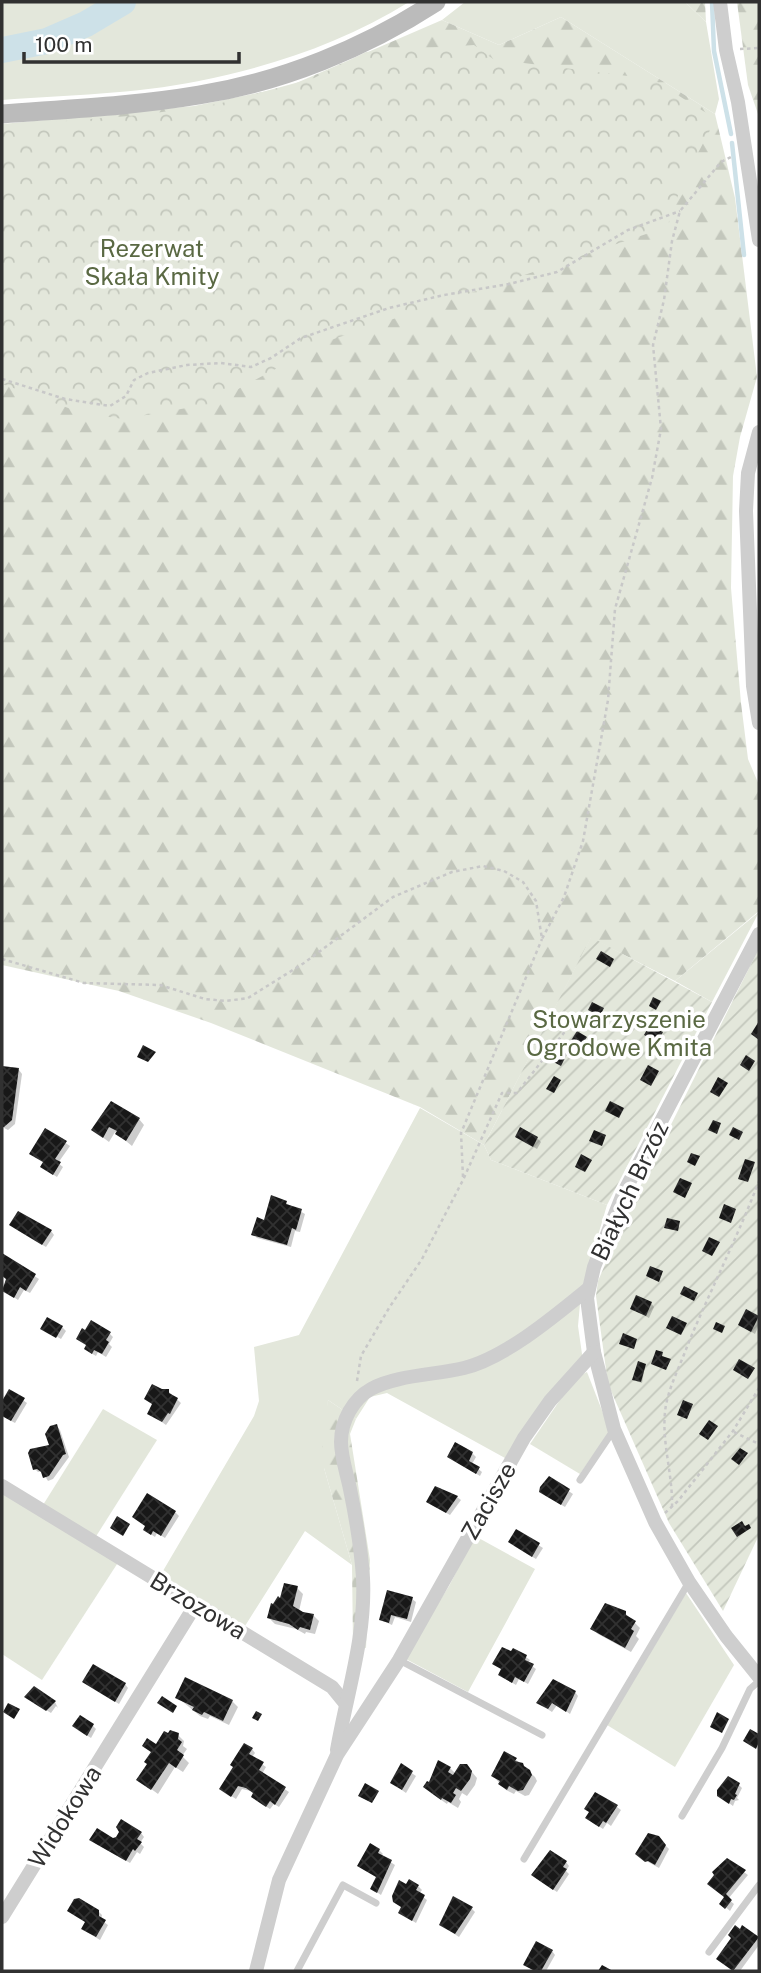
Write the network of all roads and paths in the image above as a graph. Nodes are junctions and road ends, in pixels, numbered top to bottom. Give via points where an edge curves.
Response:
1 (436, 2) edge
2 (720, 2) edge
3 (759, 48) edge
4 (726, 50) junction
5 (2, 114) edge
6 (746, 150) junction
7 (680, 211) junction
8 (759, 240) edge
9 (2, 379) edge
10 (759, 432) edge
11 (759, 723) edge
12 (759, 934) edge
13 (542, 939) junction
14 (2, 959) edge
15 (570, 1025) dead end
16 (463, 1180) junction
17 (759, 1181) edge
18 (588, 1289) junction
19 (594, 1353) junction
20 (759, 1388) edge
21 (355, 1402) junction
22 (614, 1429) junction
23 (733, 1431) junction
24 (759, 1444) edge
25 (580, 1480) dead end
26 (2, 1486) edge
27 (672, 1507) junction
28 (665, 1513) dead end
29 (689, 1582) junction
30 (196, 1604) junction
31 (399, 1660) junction
32 (759, 1679) edge
33 (345, 1703) junction
34 (542, 1735) dead end
35 (337, 1755) junction
36 (682, 1816) dead end
37 (524, 1858) dead end
38 (759, 1885) edge
39 (376, 1903) dead end
40 (2, 1917) edge
41 (709, 1952) dead end
42 (256, 1971) edge
43 (297, 1971) edge

1 - 5 main road via 361,44 248,84 169,99
2 - 4 street
3 - 4 path
4 - 6 street
6 - 7 path via 721,162
6 - 8 street
7 - 9 path via 628,230 557,272 388,307 301,338 251,368 221,363 148,373 110,406 65,399
7 - 13 path via 653,345 661,429 652,478 615,609 608,700 583,841 564,897
10 - 11 street via 748,472 746,511 753,686
12 - 18 street, Białych Brzóz via 623,1194
13 - 14 path via 536,901 523,882 483,866 452,872 393,897 248,998 226,1002 160,985 84,982
13 - 16 path via 461,1133
15 - 16 path via 517,1093 502,1093
16 - 21 path via 422,1259 361,1356
17 - 27 path via 666,1403
18 - 19 street, Białych Brzóz
18 - 21 street via 492,1357 467,1368 385,1383
19 - 22 street, Białych Brzóz
19 - 31 street, Zacisze via 524,1438
20 - 23 path
21 - 33 street via 341,1440 359,1533 363,1607 360,1642
22 - 25 lane
22 - 29 street, Białych Brzóz via 655,1522
23 - 24 path
23 - 27 path
26 - 30 street, Brzozowa
27 - 28 path
29 - 32 street, Białych Brzóz
29 - 37 lane
30 - 33 street, Brzozowa via 332,1687
30 - 40 street, Widokowa
31 - 34 lane
31 - 35 street, Zacisze
32 - 36 lane
33 - 35 street
35 - 42 street, Zacisze via 279,1880
38 - 41 lane
39 - 43 lane via 343,1885

